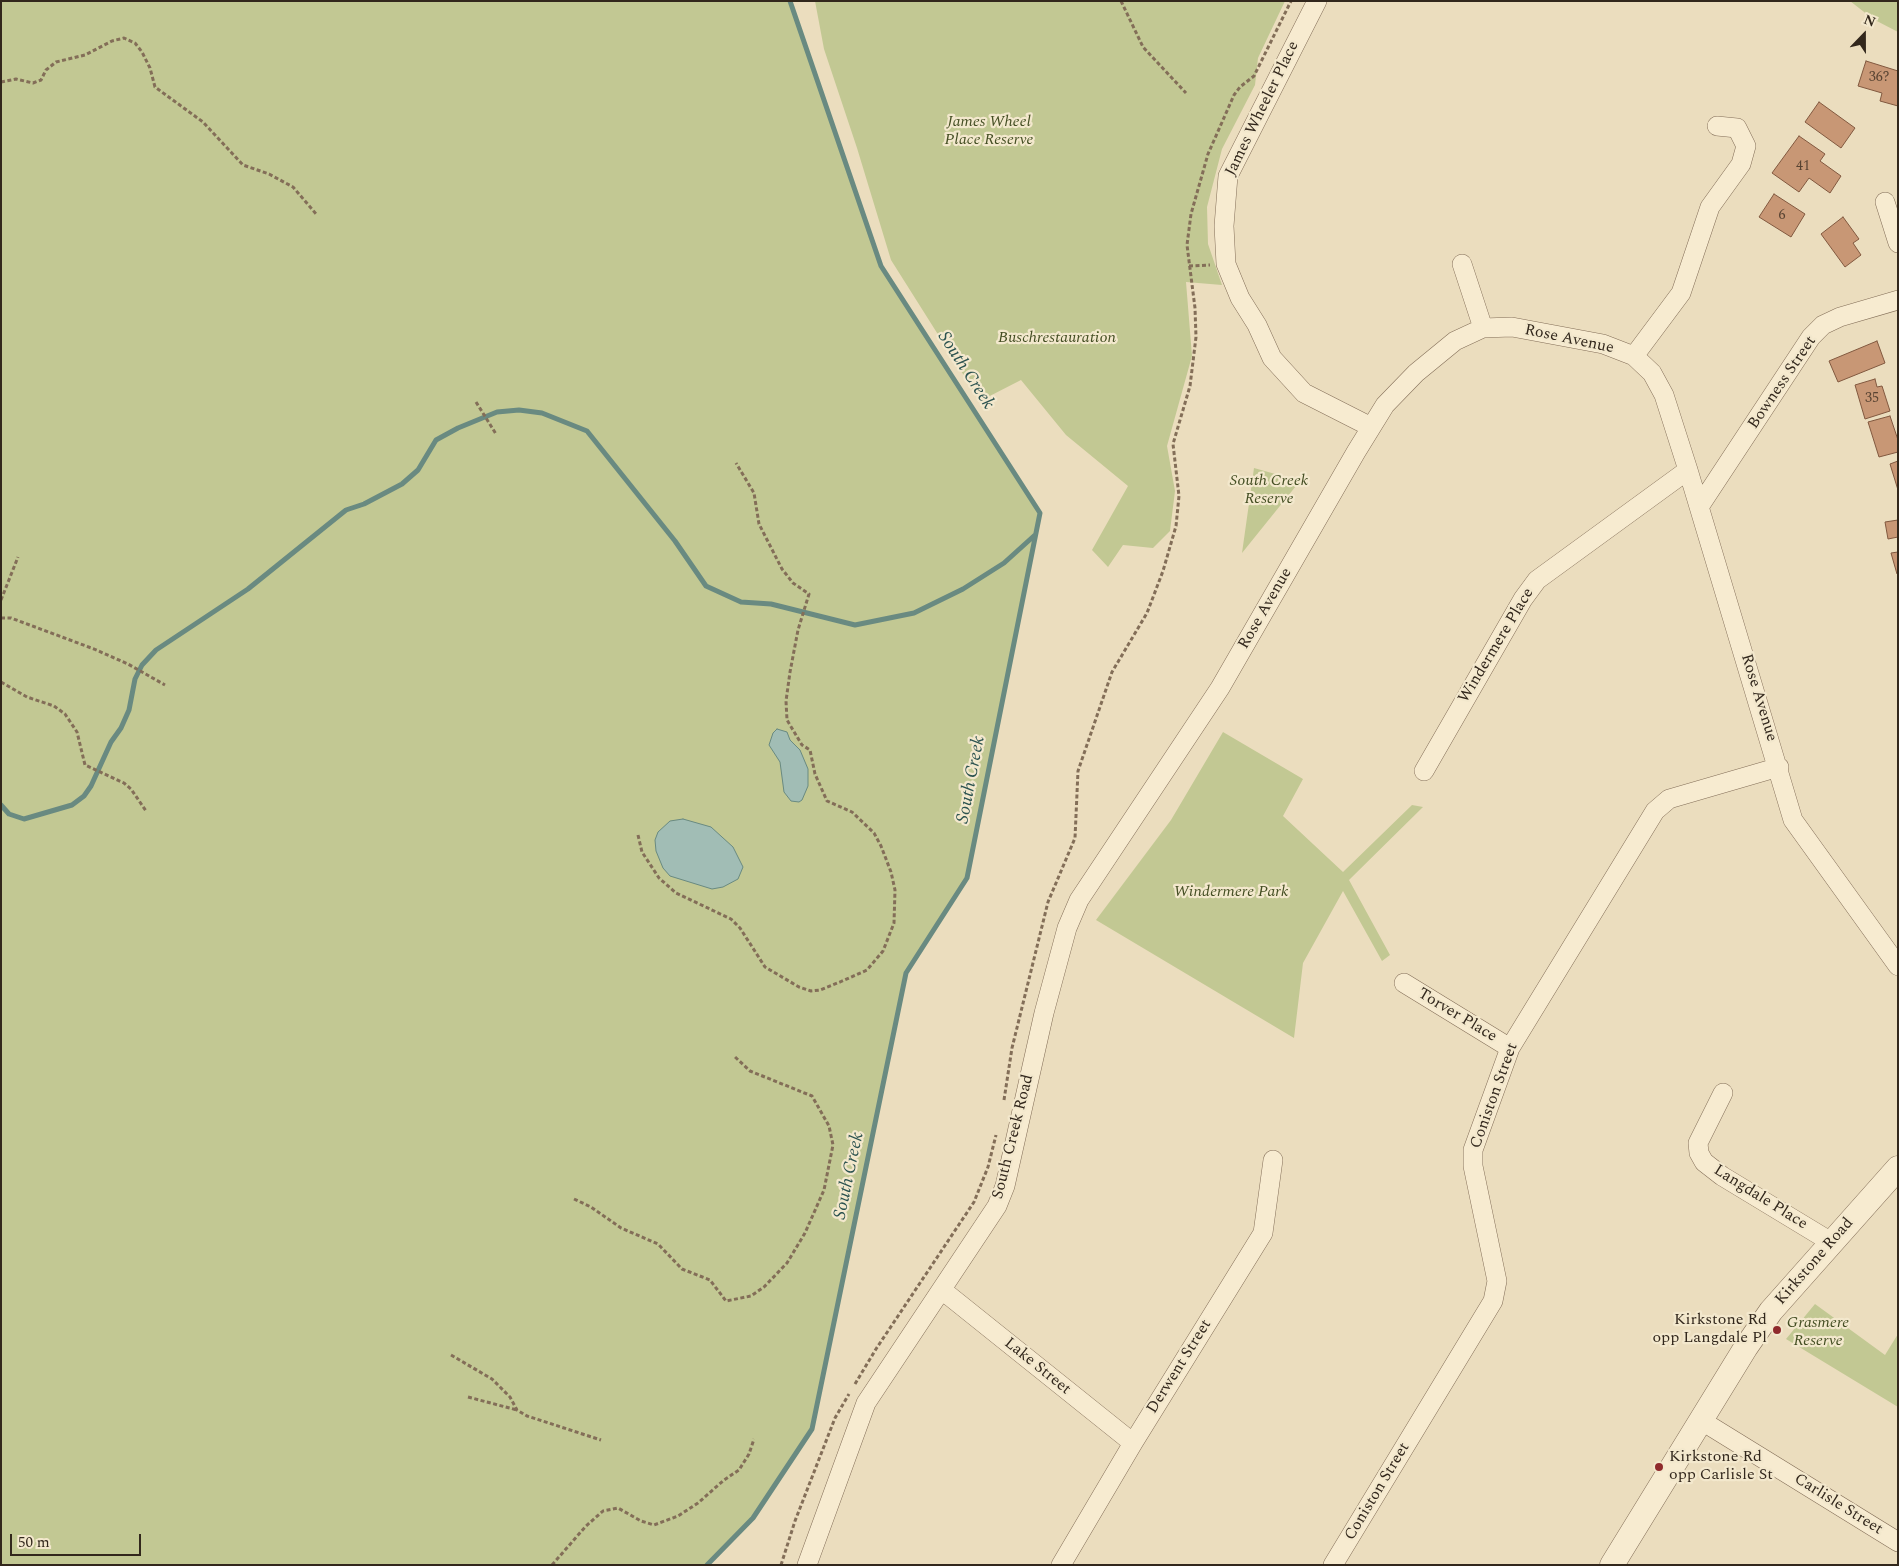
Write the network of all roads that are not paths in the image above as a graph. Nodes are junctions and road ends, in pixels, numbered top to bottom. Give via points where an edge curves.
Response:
1 (1317, 1) edge
2 (1717, 126) dead end
3 (1885, 202) dead end
4 (1898, 243) edge
5 (1462, 264) dead end
6 (1898, 300) edge
7 (1483, 328) junction
8 (1634, 356) junction
9 (1371, 427) junction
10 (1688, 470) junction
11 (1700, 507) junction
12 (1779, 767) junction
13 (1424, 771) dead end
14 (1158, 779) joint
15 (1898, 966) edge
16 (1404, 984) dead end
17 (1510, 1048) junction
18 (1723, 1093) dead end
19 (1273, 1160) dead end
20 (1898, 1168) edge
21 (1830, 1242) junction
22 (942, 1290) junction
23 (1702, 1421) junction
24 (1133, 1443) junction
25 (1898, 1542) edge
26 (807, 1565) edge
27 (1061, 1565) edge
28 (1333, 1565) edge
29 (1612, 1565) edge

1 - 9 street, James Wheeler Place via 1228,176 1224,226 1226,264 1272,358 1304,393
2 - 8 street via 1737,128 1746,146 1741,164 1710,207 1681,293
3 - 4 street
5 - 7 street
6 - 11 street, Bowness Street via 1840,317 1823,325 1811,337
7 - 8 street, Rose Avenue via 1512,328 1603,344
7 - 9 street, Rose Avenue via 1455,342 1416,373 1385,405
8 - 10 street, Rose Avenue via 1652,373 1664,395
9 - 14 street, Rose Avenue via 1220,688
10 - 11 street, Rose Avenue
10 - 13 street, Windermere Place via 1537,580
11 - 12 street, Rose Avenue
12 - 15 street, Rose Avenue via 1794,820
12 - 17 street, Coniston Street via 1669,799 1655,811
14 - 22 street, South Creek Road via 1079,900 1067,928 1004,1186 997,1206
16 - 17 street, Torver Place
17 - 28 street, Coniston Street via 1473,1150 1473,1166 1497,1281 1493,1301
18 - 21 street, Langdale Place via 1698,1142 1698,1153 1704,1162
19 - 24 street, Derwent Street via 1263,1233
20 - 21 street, Kirkstone Road
21 - 23 street, Kirkstone Road via 1746,1347
22 - 24 street, Lake Street
22 - 26 street, South Creek Road via 866,1403
23 - 25 street, Carlisle Street
23 - 29 street, Kirkstone Road
24 - 27 street, Derwent Street

